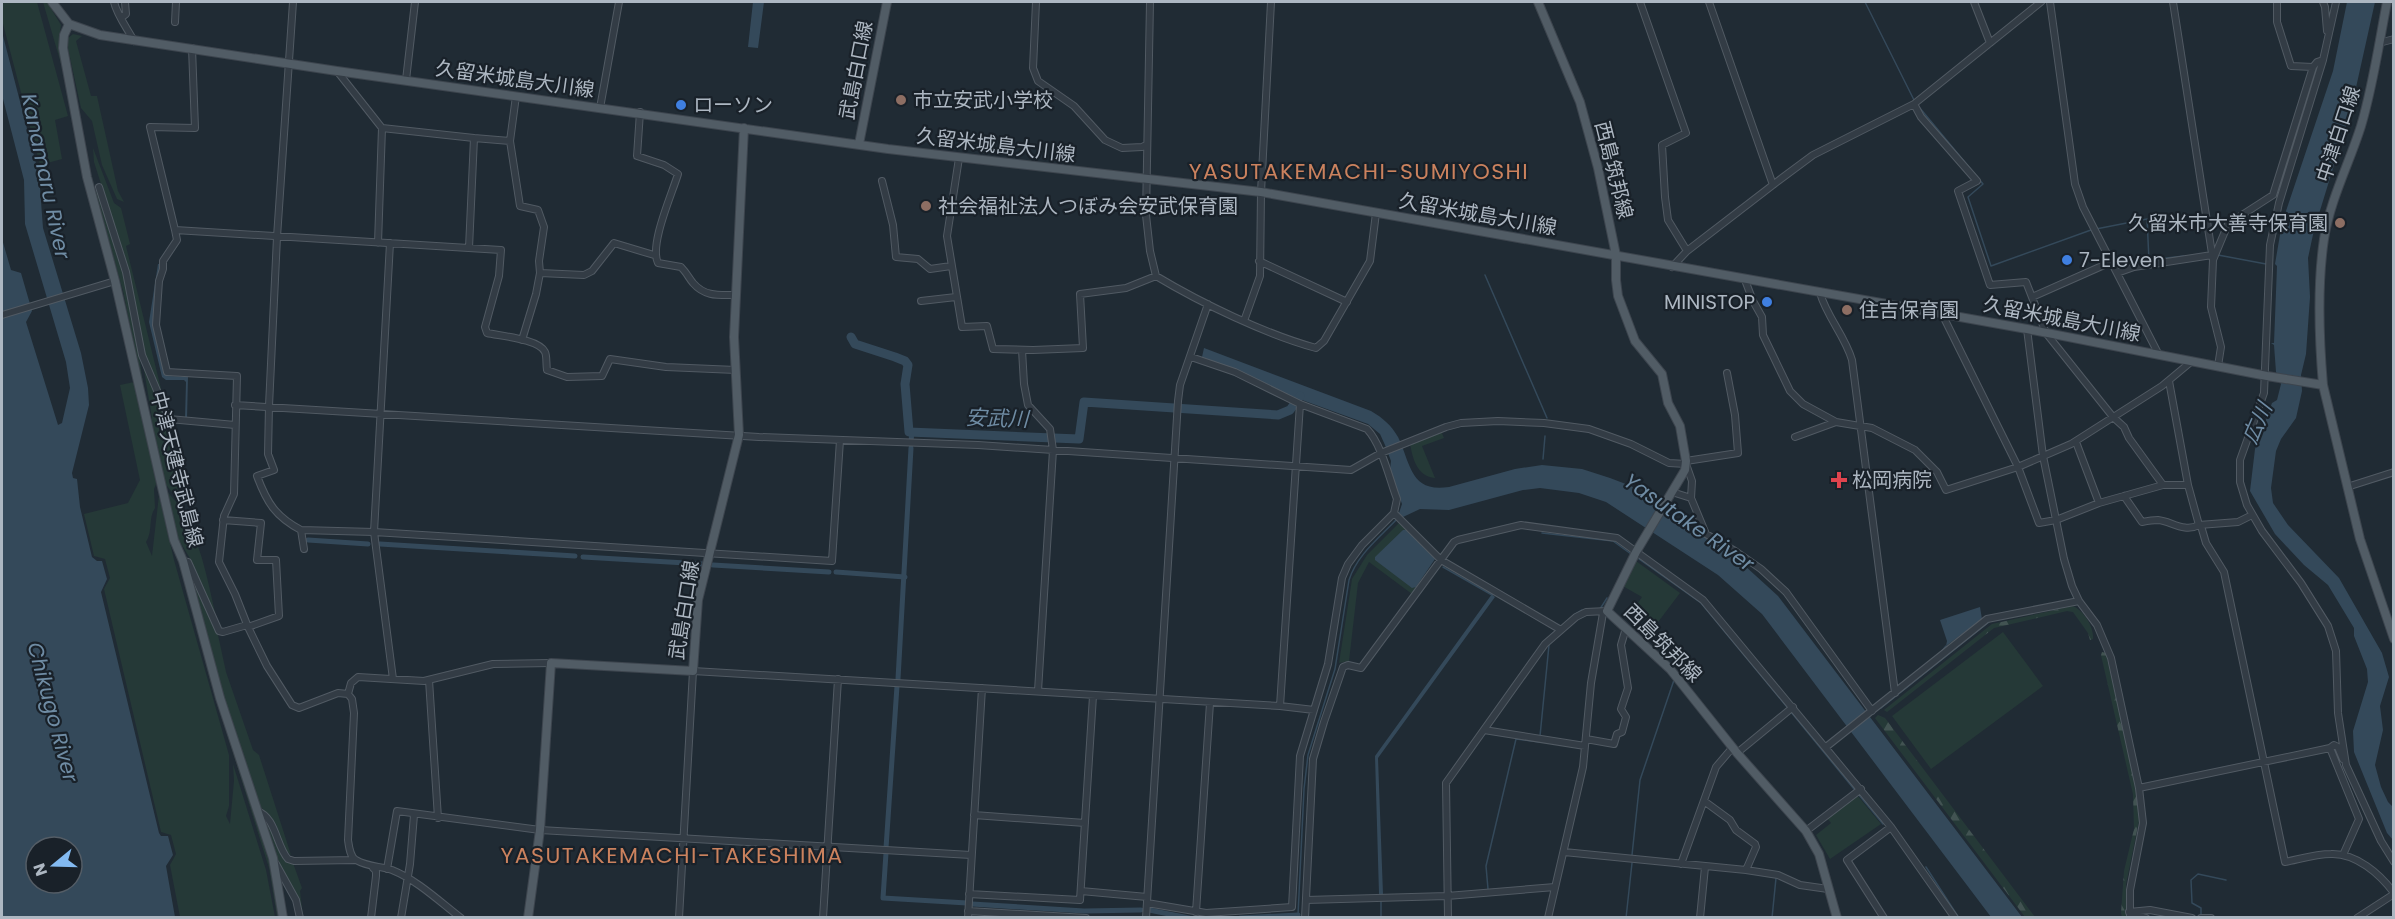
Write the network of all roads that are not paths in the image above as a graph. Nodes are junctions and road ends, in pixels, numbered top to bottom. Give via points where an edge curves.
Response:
1 (52, 2) edge
2 (114, 2) edge
3 (125, 2) edge
4 (176, 2) edge
5 (293, 2) edge
6 (415, 2) edge
7 (619, 2) edge
8 (887, 2) edge
9 (1036, 2) edge
10 (1150, 2) edge
11 (1270, 2) edge
12 (1538, 2) edge
13 (1641, 2) edge
14 (1709, 2) edge
15 (1974, 2) edge
16 (2041, 2) edge
17 (2050, 2) edge
18 (2173, 2) edge
19 (2277, 2) edge
20 (2323, 2) edge
21 (2336, 2) edge
22 (2387, 2) edge
23 (122, 17) junction
24 (175, 22) dead end
25 (69, 24) junction
26 (2328, 37) junction
27 (2394, 39) edge
28 (134, 41) junction
29 (1990, 43) junction
30 (2379, 43) junction
31 (192, 48) junction
32 (2323, 60) junction
33 (288, 62) junction
34 (2313, 67) junction
35 (337, 71) junction
36 (406, 80) junction
37 (516, 96) junction
38 (1914, 104) junction
39 (600, 108) junction
40 (640, 112) junction
41 (382, 128) junction
42 (744, 128) junction
43 (474, 138) junction
44 (510, 141) junction
45 (859, 144) junction
46 (1147, 145) junction
47 (959, 158) junction
48 (1146, 179) junction
49 (882, 181) dead end
50 (1773, 185) junction
51 (99, 187) dead end
52 (1261, 192) junction
53 (1376, 213) junction
54 (175, 230) junction
55 (277, 237) junction
56 (378, 243) junction
57 (390, 243) junction
58 (469, 248) junction
59 (1687, 251) junction
60 (654, 255) junction
61 (1616, 255) junction
62 (1680, 257) junction
63 (2213, 258) junction
64 (1259, 261) junction
65 (2111, 262) junction
66 (951, 266) junction
67 (1672, 267) junction
68 (1684, 269) junction
69 (540, 273) junction
70 (2117, 273) junction
71 (1156, 276) junction
72 (1745, 280) junction
73 (113, 282) junction
74 (1820, 293) junction
75 (736, 295) junction
76 (956, 297) junction
77 (2032, 297) junction
78 (921, 301) dead end
79 (1347, 302) junction
80 (1208, 304) junction
81 (1942, 314) junction
82 (2, 315) edge
83 (1244, 321) junction
84 (2027, 329) junction
85 (2046, 333) junction
86 (522, 340) junction
87 (1022, 350) junction
88 (2159, 354) junction
89 (1191, 357) junction
90 (2192, 361) junction
91 (2218, 366) junction
92 (736, 370) junction
93 (1727, 373) dead end
94 (2266, 376) junction
95 (2169, 381) junction
96 (2319, 385) junction
97 (1299, 404) junction
98 (235, 405) junction
99 (269, 406) junction
100 (379, 414) junction
101 (2113, 417) junction
102 (1836, 422) junction
103 (235, 426) junction
104 (1861, 426) junction
105 (739, 435) junction
106 (1796, 437) dead end
107 (840, 440) junction
108 (2076, 442) junction
109 (1052, 448) junction
110 (1382, 453) junction
111 (2043, 456) junction
112 (1174, 459) junction
113 (1686, 463) junction
114 (1295, 467) junction
115 (2018, 467) junction
116 (2394, 472) edge
117 (2163, 485) junction
118 (2188, 485) junction
119 (2347, 487) junction
120 (1672, 492) junction
121 (2124, 496) junction
122 (1691, 498) junction
123 (2099, 503) junction
124 (1394, 513) junction
125 (2252, 515) junction
126 (223, 520) junction
127 (2056, 520) junction
128 (2200, 525) junction
129 (302, 530) junction
130 (374, 532) junction
131 (304, 549) dead end
132 (1636, 552) junction
133 (710, 553) junction
134 (1441, 560) junction
135 (183, 561) junction
136 (2079, 600) junction
137 (1605, 612) junction
138 (248, 626) junction
139 (1626, 628) junction
140 (1561, 630) junction
141 (2394, 639) edge
142 (551, 663) junction
143 (693, 671) junction
144 (393, 679) junction
145 (838, 679) junction
146 (429, 680) junction
147 (982, 688) junction
148 (1038, 692) junction
149 (348, 693) junction
150 (1895, 693) junction
151 (1093, 696) junction
152 (1159, 700) junction
153 (1210, 703) junction
154 (1280, 706) junction
155 (1793, 707) junction
156 (1314, 710) junction
157 (1871, 712) junction
158 (1484, 730) junction
159 (1586, 742) junction
160 (1826, 747) junction
161 (2330, 748) junction
162 (1735, 750) junction
163 (2263, 763) junction
164 (2346, 765) junction
165 (2139, 788) junction
166 (1861, 789) junction
167 (1704, 801) junction
168 (257, 811) junction
169 (414, 815) junction
170 (974, 815) junction
171 (438, 818) junction
172 (1085, 823) junction
173 (1892, 827) junction
174 (540, 830) junction
175 (1806, 831) junction
176 (683, 839) junction
177 (828, 847) junction
178 (1564, 852) junction
179 (971, 855) junction
180 (2343, 855) junction
181 (273, 858) junction
182 (2392, 859) edge
183 (355, 860) junction
184 (1681, 864) junction
185 (1705, 867) junction
186 (373, 868) junction
187 (387, 869) junction
188 (1746, 870) junction
189 (2394, 870) edge
190 (407, 878) junction
191 (1555, 887) junction
192 (1828, 889) junction
193 (1081, 891) junction
194 (2394, 893) edge
195 (969, 894) junction
196 (1447, 896) junction
197 (1147, 900) junction
198 (1306, 900) junction
199 (1196, 912) junction
200 (968, 914) edge
201 (2129, 915) edge
202 (284, 918) edge
203 (300, 918) edge
204 (371, 918) edge
205 (401, 918) edge
206 (460, 918) edge
207 (528, 918) edge
208 (679, 918) edge
209 (823, 918) edge
210 (1086, 918) edge
211 (1146, 918) edge
212 (1305, 918) edge
213 (1448, 918) edge
214 (1548, 918) edge
215 (1700, 918) edge
216 (1837, 918) edge
217 (1884, 918) edge
218 (1955, 918) edge
219 (2146, 918) edge
220 (2192, 918) edge
221 (2201, 918) edge
222 (2211, 918) edge
223 (2357, 918) edge

1 - 25 main road
2 - 23 street
3 - 23 street via 126,14
4 - 24 street
5 - 33 street
6 - 36 street
7 - 39 street
8 - 45 main road, 武島白口線
9 - 46 street via 1033,68 1038,81 1074,106 1105,140 1122,148
10 - 46 street
11 - 52 street
12 - 61 main road, 西島筑邦線 via 1580,102
13 - 59 street via 1686,133 1662,145 1668,220
14 - 50 street
15 - 29 street
16 - 29 street
17 - 65 street via 2075,184
18 - 63 street
19 - 34 street via 2277,22 2291,66
20 - 26 street
21 - 26 street
22 - 30 main road, 中津白口線
23 - 28 street
25 - 28 main road, 久留米城島大川線
25 - 73 main road, 中津天建寺武島線 via 63,35 63,48 87,177
26 - 32 street
27 - 30 street
28 - 31 main road, 久留米城島大川線
29 - 38 street
30 - 96 main road, 中津白口線 via 2361,124 2324,239
31 - 33 main road, 久留米城島大川線
31 - 54 street via 195,128 150,127
32 - 34 street
32 - 94 street via 2270,245
33 - 35 main road, 久留米城島大川線
33 - 55 street
34 - 63 street via 2273,195 2228,224
35 - 36 main road, 久留米城島大川線
35 - 41 street
36 - 37 main road, 久留米城島大川線
37 - 39 main road, 久留米城島大川線
37 - 44 street
38 - 50 street via 1813,155
38 - 77 street via 1977,181 1958,191 1990,285 2026,282
39 - 40 main road, 久留米城島大川線
40 - 42 main road, 久留米城島大川線
40 - 60 street via 637,156 678,174
41 - 43 street
41 - 56 street
42 - 45 main road, 久留米城島大川線
42 - 75 main road, 武島白口線
43 - 44 street
43 - 58 street
44 - 69 street via 520,206 538,210 544,226
45 - 47 main road, 久留米城島大川線
46 - 48 street
47 - 48 main road, 久留米城島大川線
47 - 66 street via 947,237
48 - 52 main road, 久留米城島大川線
48 - 71 street via 1147,224
49 - 66 street via 896,257 918,259 930,268
50 - 59 street
51 - 103 street via 126,272 142,355 169,418
52 - 53 main road, 久留米城島大川線
52 - 64 street
53 - 61 main road, 久留米城島大川線
53 - 79 street via 1370,261
54 - 55 street
54 - 98 street via 177,240 163,261 156,325 167,372 237,376
55 - 56 street
55 - 99 street
56 - 57 street
57 - 58 street
57 - 100 street
58 - 86 street via 501,250 487,333
59 - 62 street
60 - 69 street via 614,243 592,271 584,275
60 - 75 street via 658,263 681,267 704,293
61 - 67 main road, 久留米城島大川線
61 - 113 main road, 西島筑邦線 via 1618,296 1625,317 1635,341 1662,374 1668,403 1680,426
62 - 67 street
62 - 68 street
63 - 70 street via 2134,267
63 - 91 street via 2211,307 2221,347
64 - 79 street
64 - 83 street via 1260,276
65 - 70 street
65 - 77 street
66 - 76 street
67 - 68 main road, 久留米城島大川線
68 - 72 main road, 久留米城島大川線
69 - 86 street
70 - 88 street
71 - 80 street
71 - 87 street via 1126,288 1080,294 1083,348
72 - 74 main road, 久留米城島大川線
72 - 102 street via 1762,317 1763,335 1790,391 1803,404
73 - 82 street
73 - 135 main road, 中津天建寺武島線 via 171,528
74 - 81 main road, 久留米城島大川線
74 - 104 street via 1849,350
75 - 92 main road, 武島白口線
76 - 78 street
76 - 87 street via 962,327 987,326 993,349
77 - 85 street
79 - 83 street via 1316,348
80 - 83 street
80 - 89 street
81 - 84 main road, 久留米城島大川線
81 - 115 street
84 - 85 main road, 久留米城島大川線
84 - 111 street
85 - 88 main road, 久留米城島大川線
85 - 101 street
86 - 92 street via 541,346 547,354 548,370 567,377 602,376 610,358 666,367
87 - 109 street via 1028,405 1050,429
88 - 90 main road, 久留米城島大川線
89 - 97 street via 1235,372
89 - 112 street via 1180,386
90 - 91 main road, 久留米城島大川線
90 - 95 street
91 - 94 main road, 久留米城島大川線
92 - 105 main road, 武島白口線
93 - 113 street via 1738,453
94 - 96 main road, 久留米城島大川線
94 - 125 street via 2260,406 2240,460 2240,482
95 - 101 street
95 - 118 street
96 - 119 main road
97 - 110 street via 1367,429
97 - 114 street
98 - 99 street
98 - 103 street
99 - 100 street
99 - 129 street via 268,454 274,470 257,476 266,500 286,522
100 - 105 street
100 - 130 street
101 - 108 street
101 - 117 street
102 - 104 street
102 - 106 street
103 - 126 street via 234,494
104 - 115 street via 1915,450 1937,472 1946,490
104 - 150 street
105 - 107 street
105 - 133 main road, 武島白口線
107 - 109 street
107 - 133 street via 832,561
108 - 111 street
108 - 123 street
109 - 112 street
109 - 148 street
110 - 113 street via 1461,423 1544,423 1601,432 1669,462
110 - 114 street via 1350,470
110 - 124 street via 1397,499
111 - 115 street
111 - 127 street
112 - 114 street
112 - 152 street
113 - 120 main road, 西島筑邦線
113 - 122 street via 1692,481
114 - 154 street
115 - 127 street via 2039,523
116 - 119 street
117 - 118 street
117 - 121 street
118 - 128 street
119 - 141 main road
120 - 122 street
120 - 132 main road, 西島筑邦線
121 - 123 street
121 - 128 street via 2142,522
122 - 157 street via 1706,534 1744,557 1786,592
123 - 127 street
124 - 134 street
124 - 156 street via 1362,545 1342,578 1328,664
125 - 128 street via 2238,522
125 - 164 street via 2313,600 2334,640
126 - 138 street via 219,562
126 - 138 street via 261,523 257,560 276,560 279,616
127 - 136 street via 2064,559
128 - 163 street via 2224,572
129 - 130 street
129 - 131 street
130 - 133 street
130 - 144 street
132 - 134 street via 1612,536 1521,525 1458,540
132 - 137 main road, 西島筑邦線
132 - 155 street via 1703,600
133 - 143 main road, 武島白口線 via 698,600
134 - 140 street
134 - 198 street via 1361,668 1344,667 1313,759
135 - 138 street via 188,562 219,631
135 - 168 main road, 中津天建寺武島線 via 220,698
136 - 150 street via 1987,619
136 - 165 street via 2097,625 2111,658
137 - 139 main road, 西島筑邦線
137 - 140 street via 1586,612
137 - 159 street via 1591,683
138 - 149 street via 267,666 295,707
139 - 159 street via 1621,645 1628,688 1622,709 1626,717 1622,732 1617,734 1614,744
139 - 162 main road, 西島筑邦線 via 1670,669
140 - 158 street via 1545,644
142 - 143 main road, 武島白口線
142 - 146 street via 493,664
142 - 174 main road
143 - 145 street
143 - 176 street
144 - 146 street
144 - 149 street via 355,678
145 - 147 street
145 - 177 street
146 - 171 street
147 - 148 street
147 - 170 street
148 - 151 street
149 - 183 street via 354,713 348,840
150 - 157 street
151 - 152 street
151 - 172 street
152 - 153 street
152 - 197 street
153 - 154 street
153 - 199 street
154 - 156 street
155 - 160 street
155 - 162 street
156 - 199 street via 1300,756 1292,907
157 - 160 street
158 - 159 street
158 - 196 street via 1446,783
159 - 178 street
160 - 166 street
161 - 163 street
161 - 164 street via 2336,746
161 - 180 street via 2360,819
162 - 167 street via 1716,767
162 - 175 main road, 西島筑邦線
163 - 165 street
163 - 180 street via 2285,862
164 - 182 street
165 - 201 street via 2143,823
166 - 173 street
166 - 175 street
167 - 184 street
167 - 188 street via 1755,844
168 - 181 main road, 中津天建寺武島線
168 - 183 street via 267,819 288,859
169 - 171 street
169 - 187 street via 397,811
169 - 190 street
170 - 172 street
170 - 179 street
171 - 174 street
172 - 193 street
173 - 217 street via 1846,860
173 - 218 street
174 - 176 street
174 - 207 main road
175 - 192 main road, 西島筑邦線 via 1819,854
176 - 177 street
176 - 208 street
177 - 179 street
177 - 209 street
178 - 184 street
178 - 191 street
179 - 195 street
180 - 194 street via 2370,868
181 - 202 main road, 中津天建寺武島線
181 - 203 street via 296,900
182 - 189 street
183 - 186 street
184 - 185 street
185 - 188 street
185 - 215 street
186 - 187 street
186 - 204 street via 376,876
187 - 190 street
188 - 192 street
190 - 205 street
190 - 206 street
191 - 196 street
191 - 214 street
192 - 216 main road, 西島筑邦線
193 - 195 street via 1080,900
193 - 197 street
194 - 223 street
195 - 200 street
196 - 198 street
196 - 213 street
197 - 199 street
197 - 211 street
198 - 212 street
200 - 210 street
201 - 219 street
201 - 220 street via 2150,910
221 - 222 street

